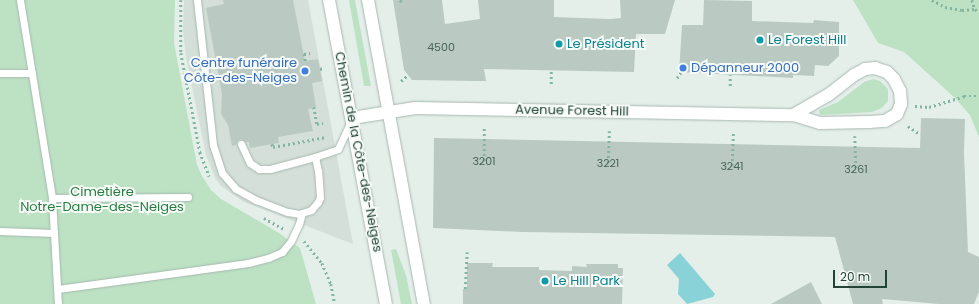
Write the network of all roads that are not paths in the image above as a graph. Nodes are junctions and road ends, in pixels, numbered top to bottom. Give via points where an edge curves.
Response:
1 (20, 0) edge
2 (198, 0) edge
3 (329, 0) edge
4 (368, 0) edge
5 (0, 73) edge
6 (32, 73) junction
7 (389, 111) junction
8 (794, 115) junction
9 (352, 118) junction
10 (241, 144) dead end
11 (315, 157) junction
12 (52, 198) junction
13 (188, 198) dead end
14 (302, 213) junction
15 (0, 231) edge
16 (54, 233) junction
17 (58, 289) junction
18 (58, 304) edge
19 (386, 304) edge
20 (424, 304) edge

1 - 6 lane
2 - 14 lane via 209,122 218,164 229,181 245,196 288,212
3 - 9 street, Chemin de la Côte-des-Neiges
4 - 7 street
5 - 6 lane
6 - 12 lane
7 - 8 street, Avenue Forest Hill via 415,108
7 - 9 street, Avenue Forest Hill
7 - 20 street
8 - 8 street, Avenue Forest Hill via 820,123 885,121 894,117 900,109 900,91 887,72 866,68 828,96
9 - 11 lane via 338,149
9 - 19 street, Chemin de la Côte-des-Neiges
10 - 11 lane via 250,164 259,169 270,169
11 - 14 lane via 320,197 315,207
12 - 13 lane
12 - 16 lane
14 - 17 lane via 300,224 291,241 282,252 268,258 248,263
15 - 16 lane
16 - 17 lane
17 - 18 lane

